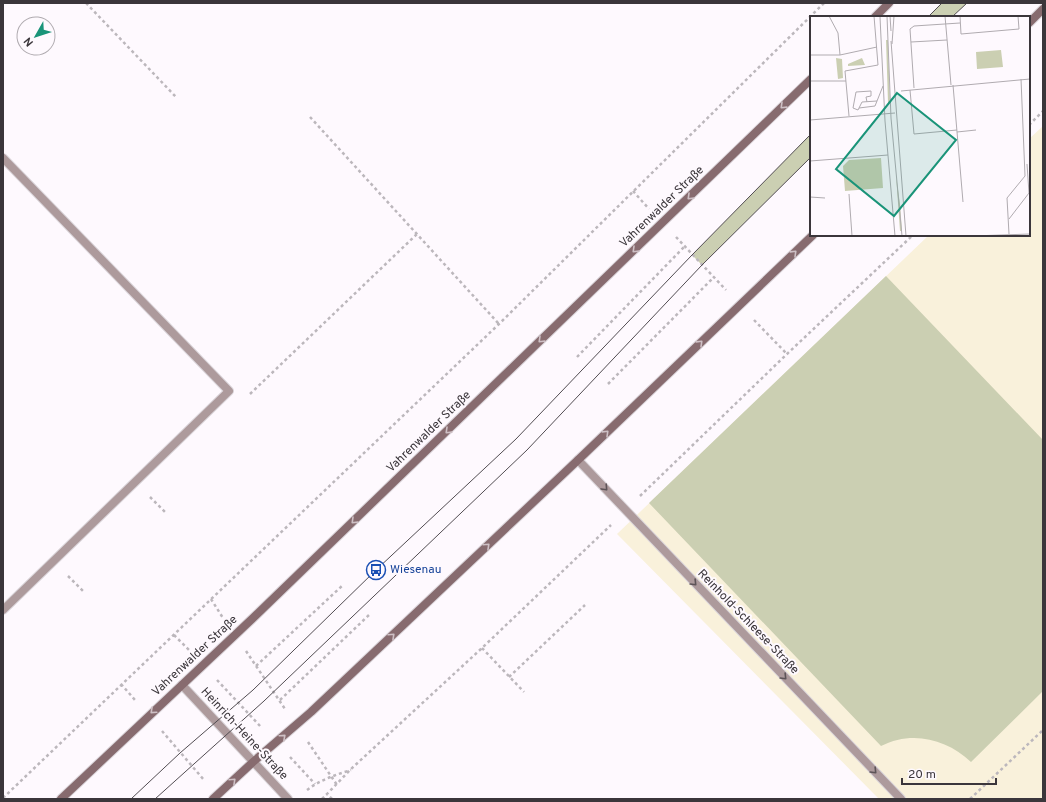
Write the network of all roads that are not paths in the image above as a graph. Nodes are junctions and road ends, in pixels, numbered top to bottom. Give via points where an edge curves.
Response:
1 (889, 3) edge
2 (1043, 9) edge
3 (876, 16) edge
4 (1030, 22) edge
5 (810, 80) edge
6 (3, 158) edge
7 (812, 236) edge
8 (578, 460) junction
9 (3, 610) edge
10 (182, 685) junction
11 (253, 762) junction
12 (215, 797) edge
13 (61, 799) edge
14 (288, 799) edge
15 (901, 799) edge

1 - 3 main road
2 - 4 main road
5 -> 10 main road, Vahrenwalder Straße
6 - 9 street via 229,392
8 -> 7 main road
11 -> 8 main road via 322,702
8 -> 15 street, Reinhold-Schleese-Straße
10 - 11 street, Heinrich-Heine-Straße
10 -> 13 main road, Vahrenwalder Straße
12 -> 11 main road
11 - 14 street, Heinrich-Heine-Straße

